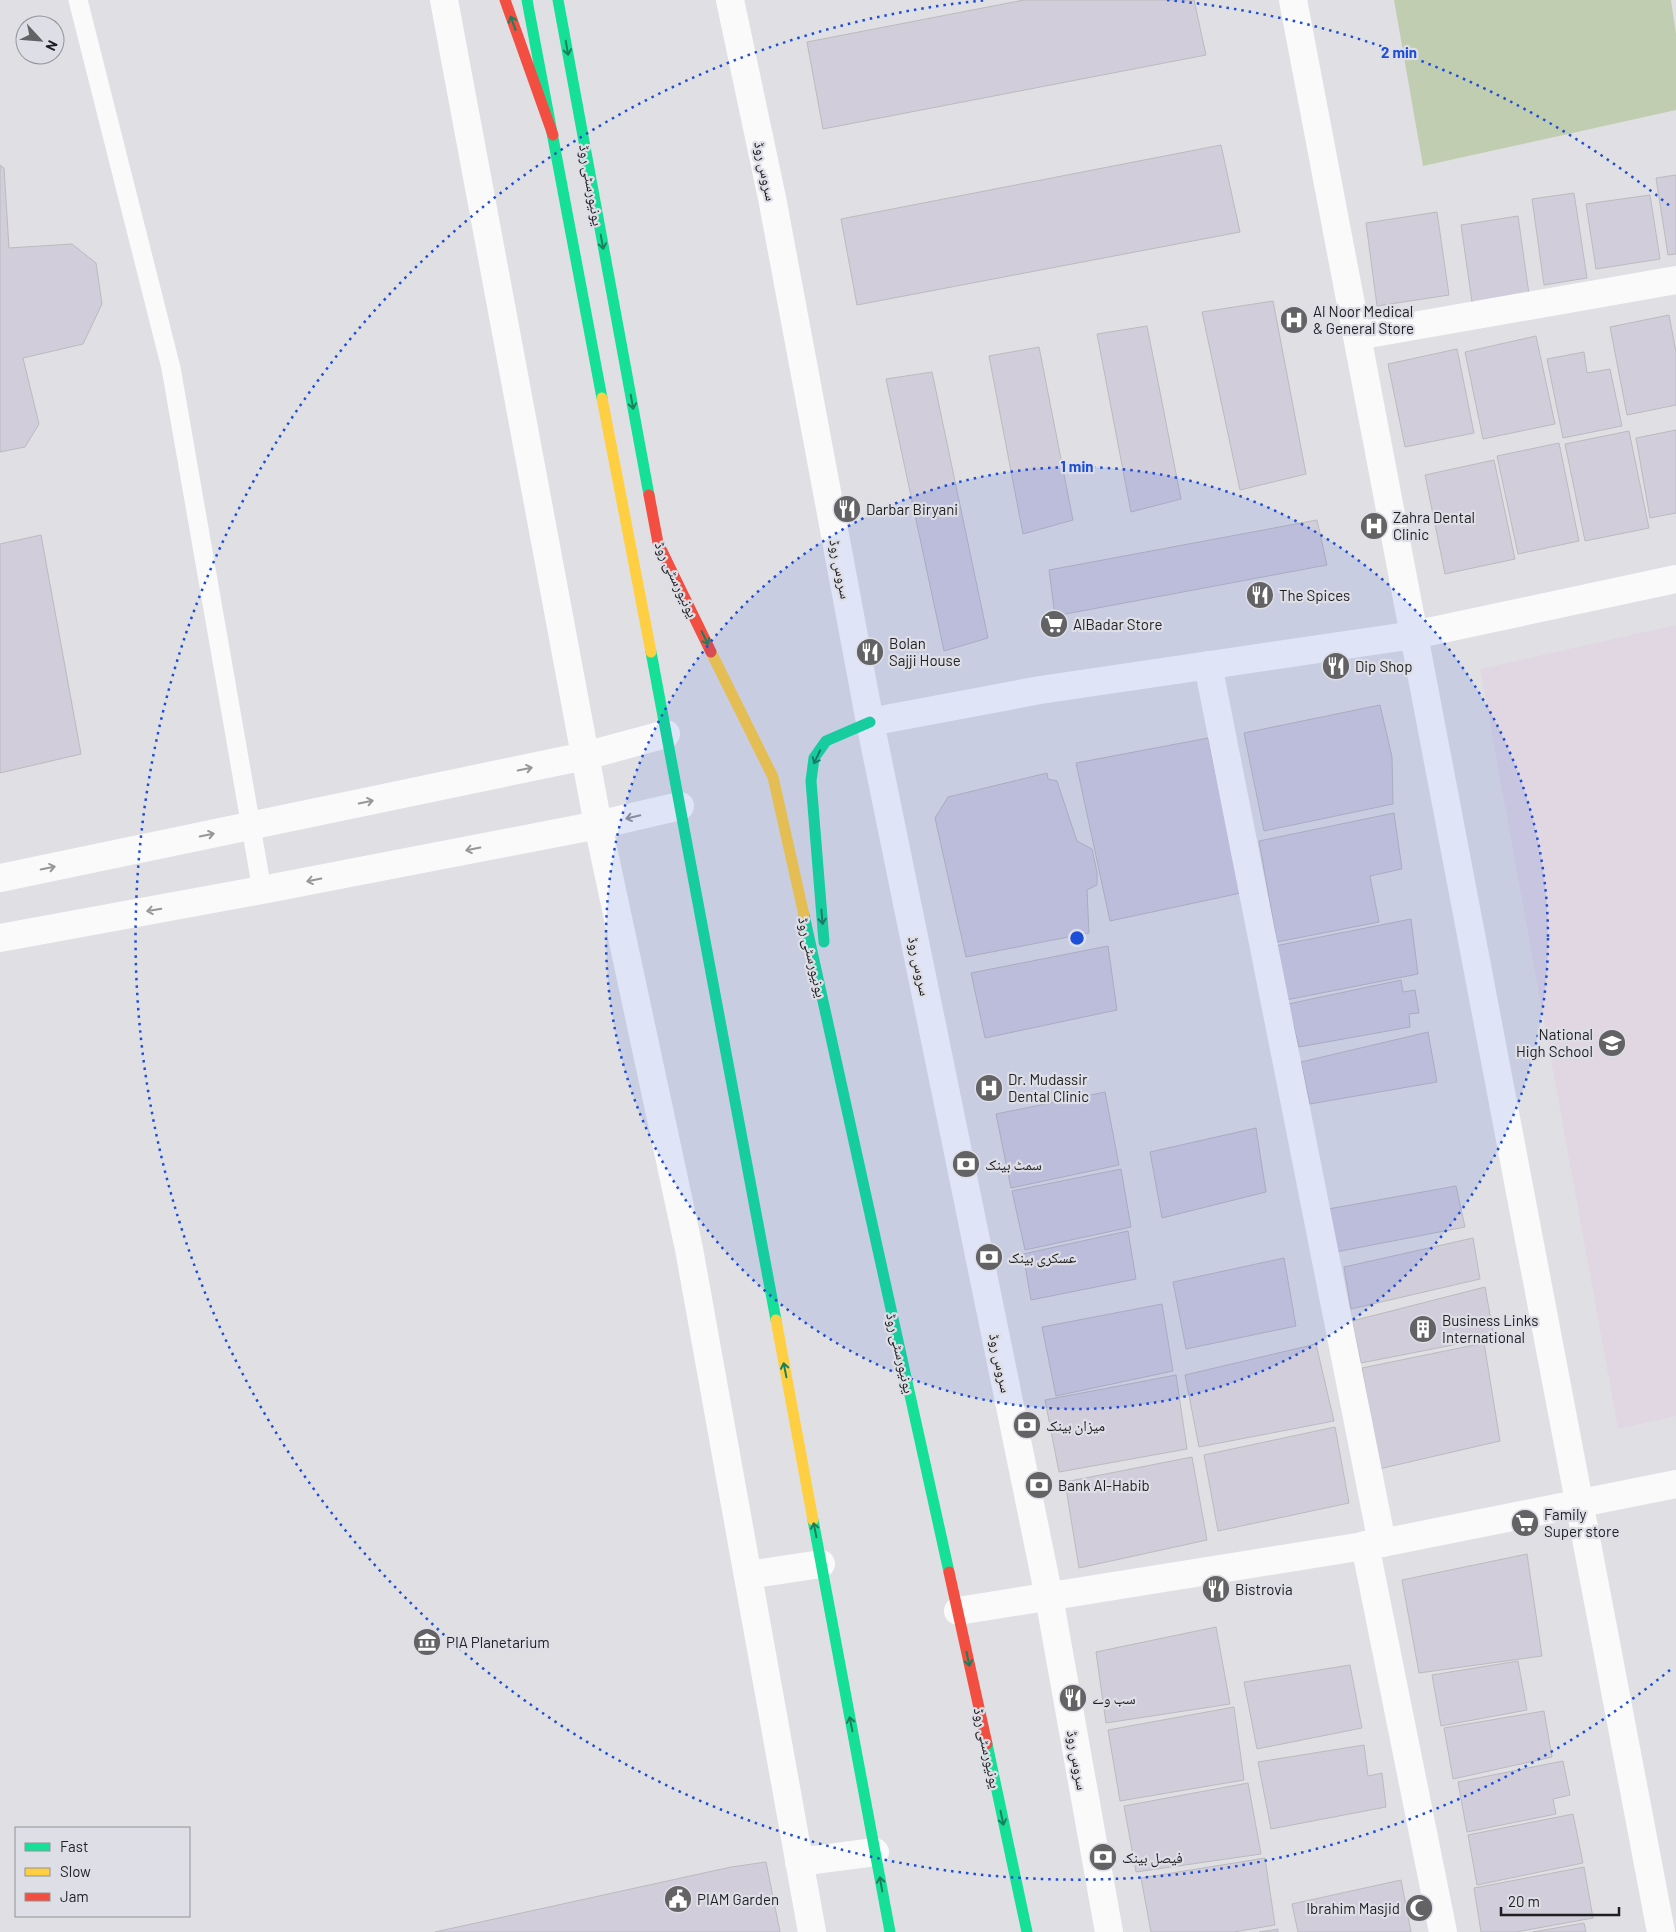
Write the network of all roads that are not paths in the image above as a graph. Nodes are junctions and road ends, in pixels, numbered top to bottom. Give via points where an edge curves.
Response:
1 (78, 0) edge
2 (444, 0) edge
3 (505, 0) edge
4 (527, 0) edge
5 (558, 0) edge
6 (730, 0) edge
7 (1292, 0) edge
8 (552, 134) junction
9 (1676, 280) edge
10 (1356, 336) junction
11 (1676, 579) edge
12 (1414, 635) junction
13 (1208, 665) junction
14 (870, 722) junction
15 (666, 734) junction
16 (585, 756) junction
17 (680, 806) junction
18 (598, 825) junction
19 (251, 826) junction
20 (0, 878) edge
21 (262, 890) junction
22 (0, 938) edge
23 (832, 1045) junction
24 (1676, 1484) edge
25 (1580, 1504) junction
26 (1374, 1544) junction
27 (822, 1564) junction
28 (748, 1575) junction
29 (1049, 1597) junction
30 (958, 1611) junction
31 (875, 1852) junction
32 (799, 1862) junction
33 (812, 1932) edge
34 (890, 1932) edge
35 (1027, 1932) edge
36 (1108, 1932) edge
37 (1443, 1932) edge
38 (1661, 1932) edge

1 - 19 lane via 171,368
2 - 16 street
8 -> 3 main road
4 - 8 main road, یونیورسٹی روڈ
5 -> 23 main road, یونیورسٹی روڈ via 658,543 773,777
6 - 14 street, سروس روڈ via 772,198
7 - 10 street
8 - 15 main road, یونیورسٹی روڈ
9 - 10 street
10 - 12 street
11 - 12 street
12 - 13 street
12 - 25 street
13 - 14 street via 1040,690
13 - 26 street
14 -> 23 main road via 826,741 814,758 811,781
14 - 29 street, سروس روڈ
15 - 16 street
15 - 17 main road, یونیورسٹی روڈ
16 - 18 street
19 -> 16 street
17 -> 18 street
27 -> 17 main road, یونیورسٹی روڈ
18 -> 21 street
18 - 28 street via 689,1249
20 -> 19 street
19 - 21 lane
21 -> 22 street
23 - 30 main road, یونیورسٹی روڈ
24 - 25 street
25 - 26 street
25 - 38 street
26 - 29 street
26 - 37 street
27 - 28 street
31 -> 27 main road, یونیورسٹی روڈ
28 - 32 street
29 - 30 street
29 - 36 street, سروس روڈ
30 -> 35 main road, یونیورسٹی روڈ
31 - 32 street
34 -> 31 main road, یونیورسٹی روڈ
32 - 33 street

